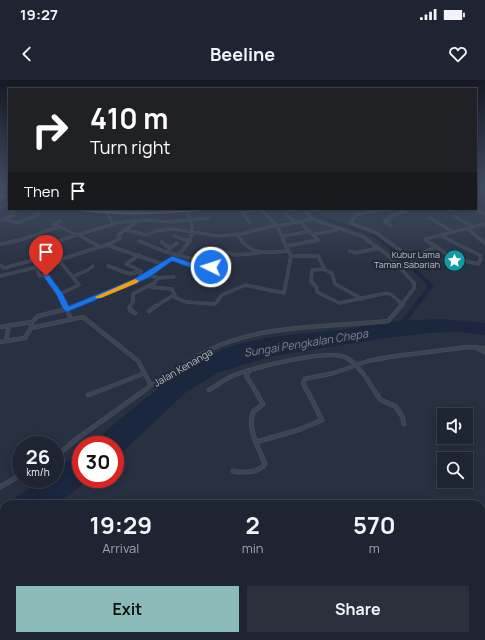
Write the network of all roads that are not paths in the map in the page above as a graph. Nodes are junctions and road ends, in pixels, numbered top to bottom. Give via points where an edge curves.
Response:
1 (16, 214) edge
2 (39, 214) dead end
3 (108, 214) edge
4 (189, 214) edge
5 (243, 214) edge
6 (265, 214) edge
7 (285, 214) dead end
8 (308, 214) edge
9 (360, 214) edge
10 (397, 214) edge
11 (454, 216) dead end
12 (208, 218) dead end
13 (430, 218) dead end
14 (312, 219) junction
15 (1, 220) edge
16 (60, 220) dead end
17 (189, 220) junction
18 (134, 221) junction
19 (172, 222) junction
20 (249, 222) dead end
21 (299, 222) junction
22 (114, 223) junction
23 (485, 224) edge
24 (277, 225) junction
25 (480, 225) junction
26 (391, 226) dead end
27 (58, 227) junction
28 (474, 227) junction
29 (485, 228) edge
30 (175, 229) junction
31 (468, 229) junction
32 (126, 230) junction
33 (337, 230) dead end
34 (311, 231) junction
35 (193, 232) junction
36 (453, 232) junction
37 (37, 234) junction
38 (237, 234) junction
39 (314, 234) junction
40 (78, 235) junction
41 (441, 235) junction
42 (174, 236) dead end
43 (283, 236) junction
44 (190, 240) junction
45 (139, 241) dead end
46 (162, 242) dead end
47 (50, 243) junction
48 (178, 243) dead end
49 (485, 243) edge
50 (0, 244) edge
51 (107, 244) junction
52 (287, 246) junction
53 (436, 246) junction
54 (100, 247) junction
55 (172, 247) junction
56 (379, 248) junction
57 (289, 251) junction
58 (350, 251) dead end
59 (166, 252) junction
60 (259, 253) junction
61 (484, 253) dead end
62 (52, 255) junction
63 (139, 255) junction
64 (177, 255) junction
65 (480, 255) junction
66 (291, 256) junction
67 (172, 258) junction
68 (58, 261) junction
69 (35, 263) dead end
70 (162, 264) junction
71 (0, 265) edge
72 (214, 265) dead end
73 (93, 266) dead end
74 (108, 266) dead end
75 (37, 267) junction
76 (132, 267) junction
77 (324, 269) junction
78 (124, 271) junction
79 (140, 273) junction
80 (147, 275) junction
81 (0, 276) edge
82 (74, 276) junction
83 (174, 277) dead end
84 (158, 278) junction
85 (152, 284) junction
86 (60, 294) junction
87 (174, 295) junction
88 (362, 299) junction
89 (403, 304) junction
90 (67, 309) junction
91 (149, 311) dead end
92 (135, 313) dead end
93 (70, 320) junction
94 (32, 322) junction
95 (9, 326) junction
96 (0, 327) edge
97 (32, 328) junction
98 (6, 341) junction
99 (0, 342) edge
100 (477, 348) junction
101 (485, 348) edge
102 (485, 352) edge
103 (355, 365) junction
104 (251, 369) junction
105 (145, 372) junction
106 (151, 385) junction
107 (209, 390) dead end
108 (88, 395) dead end
109 (404, 424) dead end
110 (256, 442) junction
111 (64, 450) edge
112 (233, 471) dead end
113 (12, 480) edge
114 (0, 487) edge

1 - 15 street
2 - 15 street via 18,223
3 - 22 street
4 - 17 street
5 - 20 street
6 - 24 street
7 - 21 street
8 - 14 street
9 - 53 street via 356,215 350,223 377,233 412,259
10 - 26 street via 384,221
11 - 28 street
12 - 17 street
13 - 36 street
14 - 21 street
14 - 56 street, Jalan Kenanga via 360,235
16 - 27 street via 54,224
17 - 19 street
17 - 35 street
18 - 19 street
18 - 22 street
18 - 32 street via 136,223
19 - 30 street
21 - 24 street
21 - 34 street
22 - 40 street
23 - 25 street
24 - 38 street
24 - 43 street
25 - 28 street
25 - 29 street
27 - 37 street
27 - 40 street
28 - 31 street
30 - 32 street via 147,235
30 - 35 street
31 - 36 street
31 - 49 street
32 - 51 street via 118,235 120,238
33 - 39 street
34 - 39 street
34 - 43 street
35 - 38 street via 206,236
35 - 44 street
36 - 41 street
37 - 47 street
37 - 50 street
38 - 60 street via 248,248
39 - 52 street via 318,240
40 - 47 street
40 - 54 street
41 - 53 street via 425,239
41 - 65 street
42 - 44 street
43 - 52 street
44 - 64 street
45 - 59 street
46 - 55 street
47 - 62 street via 40,247
48 - 55 street
51 - 54 street
51 - 63 street
52 - 57 street
53 - 65 street via 453,258 475,264 480,262
54 - 68 street
55 - 59 street
56 - 58 street via 355,253
56 - 89 street, Jalan Kenanga via 393,259 414,283 414,288
57 - 60 street
57 - 66 street
59 - 64 street
60 - 64 street via 235,255 219,250 197,260
61 - 65 street
62 - 68 street
62 - 71 street via 4,268
63 - 70 street
63 - 76 street via 126,263
64 - 67 street
66 - 77 street via 318,256
66 - 87 street via 282,293 245,285 222,295 215,304 186,302
67 - 70 street
67 - 72 street via 201,268
68 - 75 street
68 - 82 street
69 - 75 street
70 - 80 street
73 - 82 street
74 - 78 street
75 - 81 street
75 - 86 street via 39,275 50,279 49,282
76 - 78 street
76 - 79 street via 142,271
77 - 88 street via 332,273 336,285
77 - 88 street via 312,270 311,280 317,288 316,292 337,303
78 - 79 street via 130,274
79 - 80 street
80 - 84 street
80 - 90 street
82 - 86 street via 79,286
83 - 84 street
84 - 85 street
85 - 87 street via 153,288 172,289
85 - 92 street via 133,294 133,302 129,308
86 - 90 street
87 - 91 street
88 - 89 street via 389,294
89 - 106 street, Jalan Kenanga via 388,321 245,338 213,349
90 - 93 street
90 - 94 street via 38,316
93 - 97 street
93 - 105 street via 83,317 138,361
94 - 95 street
94 - 97 street
95 - 96 street
95 - 98 street
97 - 98 street via 25,338
98 - 99 street
100 - 101 street
100 - 102 street
100 - 103 street via 401,355
103 - 104 street via 344,356 336,354
103 - 109 street via 368,378 381,400 395,406
103 - 110 street via 304,380 322,420 308,428
104 - 107 street via 230,377
104 - 110 street via 246,376 263,402 252,415
105 - 106 street
105 - 108 street
106 - 111 street, Jalan Kenanga
110 - 112 street via 264,466 243,473
113 - 114 street

